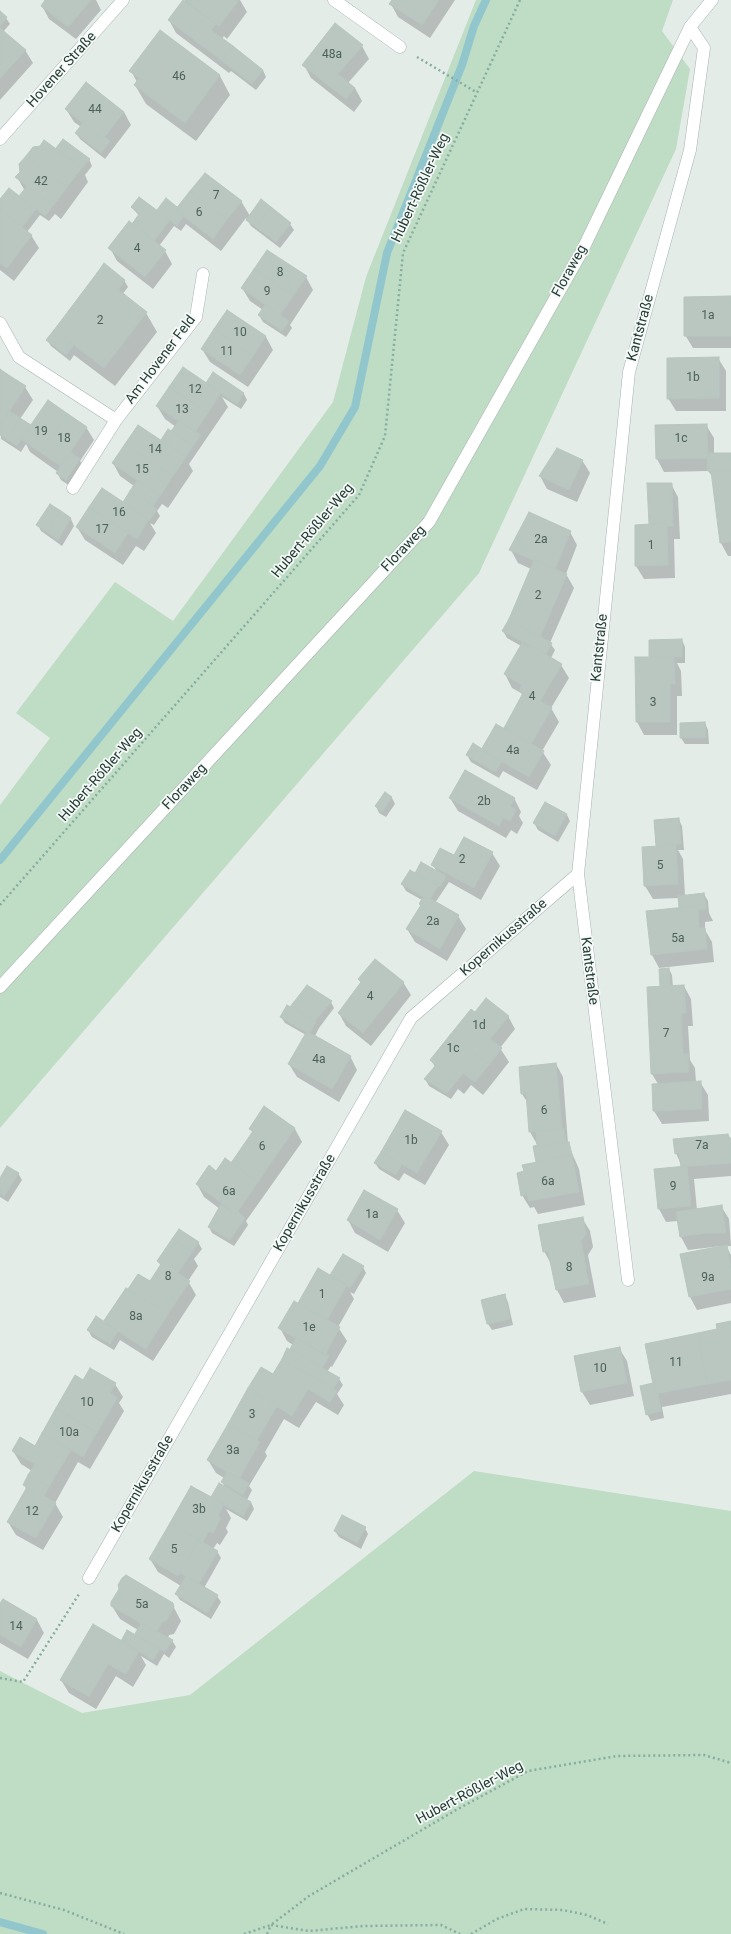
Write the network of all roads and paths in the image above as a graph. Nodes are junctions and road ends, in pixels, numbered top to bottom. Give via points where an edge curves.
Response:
1 (123, 0) edge
2 (334, 0) edge
3 (520, 0) edge
4 (712, 0) edge
5 (690, 27) junction
6 (400, 47) joint
7 (476, 92) junction
8 (0, 139) edge
9 (204, 274) dead end
10 (0, 323) edge
11 (116, 420) junction
12 (73, 488) dead end
13 (578, 874) junction
14 (0, 905) edge
15 (0, 987) edge
16 (628, 1280) dead end
17 (88, 1578) joint
18 (0, 1678) edge
19 (731, 1763) edge
20 (0, 1893) edge
21 (608, 1924) dead end
22 (271, 1925) junction
23 (124, 1934) edge
24 (244, 1934) edge
25 (267, 1934) edge
26 (460, 1934) edge
27 (471, 1934) edge

1 - 8 street, Hovener Straße
2 - 6 street
3 - 7 path, Hubert-Rößler-Weg
4 - 5 street, Floraweg
5 - 13 street, Kantstraße via 704,48 690,150 628,372
5 - 15 street, Floraweg via 582,252 429,522
6 - 7 path
7 - 14 path, Hubert-Rößler-Weg via 402,253 385,436 359,495
9 - 11 street, Am Hovener Feld via 196,317
10 - 11 street via 19,357
11 - 12 street, Am Hovener Feld
13 - 16 street, Kantstraße
13 - 17 street, Kopernikusstraße via 411,1018
17 - 18 path via 24,1682
19 - 22 path, Hubert-Rößler-Weg via 704,1755 617,1756 528,1771 309,1896
20 - 23 path via 64,1910
21 - 27 path via 587,1915 564,1910 524,1910 497,1919
22 - 24 path, Hubert-Rößler-Weg
22 - 25 path
22 - 26 path via 309,1931 363,1926 440,1925

